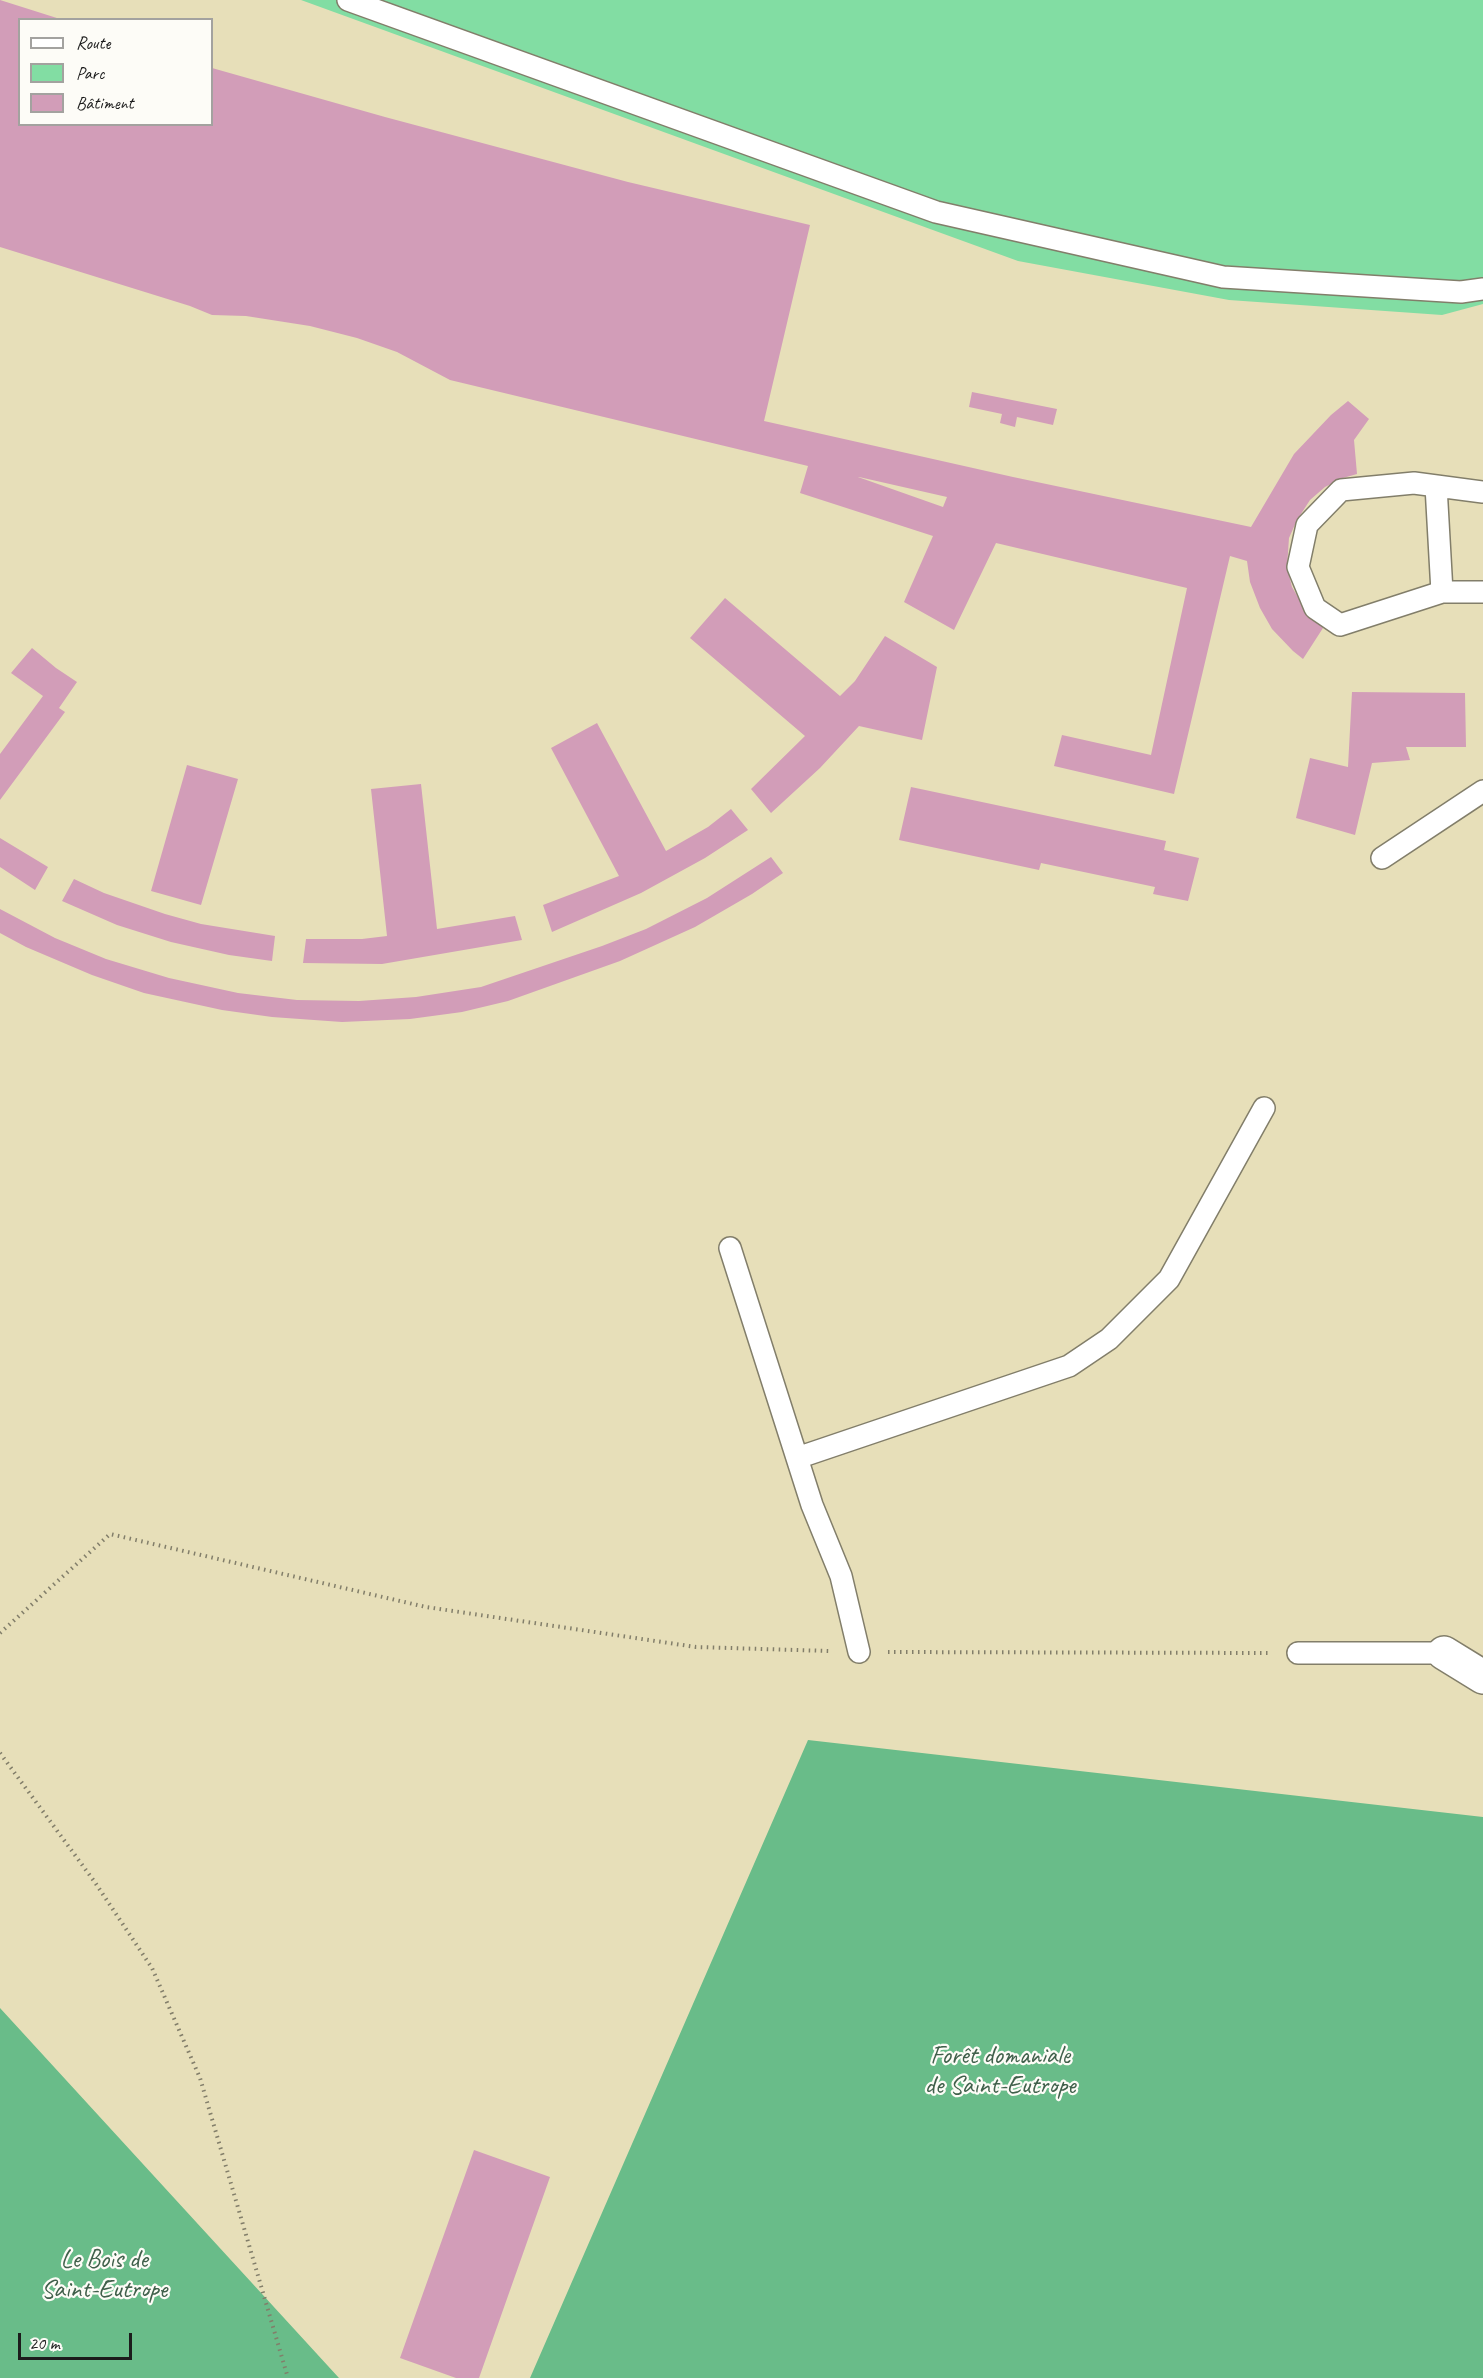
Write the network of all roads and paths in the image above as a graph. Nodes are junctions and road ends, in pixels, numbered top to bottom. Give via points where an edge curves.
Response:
1 (348, 0) edge
2 (1483, 289) edge
3 (1436, 486) junction
4 (1483, 492) edge
5 (1442, 592) junction
6 (1483, 592) edge
7 (1483, 791) edge
8 (1382, 858) dead end
9 (1264, 1108) dead end
10 (730, 1248) dead end
11 (797, 1458) junction
12 (0, 1633) edge
13 (1483, 1649) edge
14 (859, 1652) junction
15 (1298, 1653) joint
16 (1444, 1653) junction
17 (1483, 1677) edge
18 (0, 1753) edge
19 (288, 2378) edge

1 - 2 lane via 936,212 1223,276 1461,292
3 - 4 lane
3 - 5 lane
3 - 5 lane via 1414,483 1341,490 1307,525 1298,567 1314,608 1340,625
5 - 6 lane
7 - 8 lane
9 - 11 lane via 1169,1279 1109,1339 1070,1366
10 - 11 lane
11 - 14 lane via 841,1576
12 - 14 path via 110,1534 426,1607 696,1647
13 - 16 street
14 - 15 path
15 - 16 lane
16 - 17 street
18 - 19 path via 152,1968 200,2078

